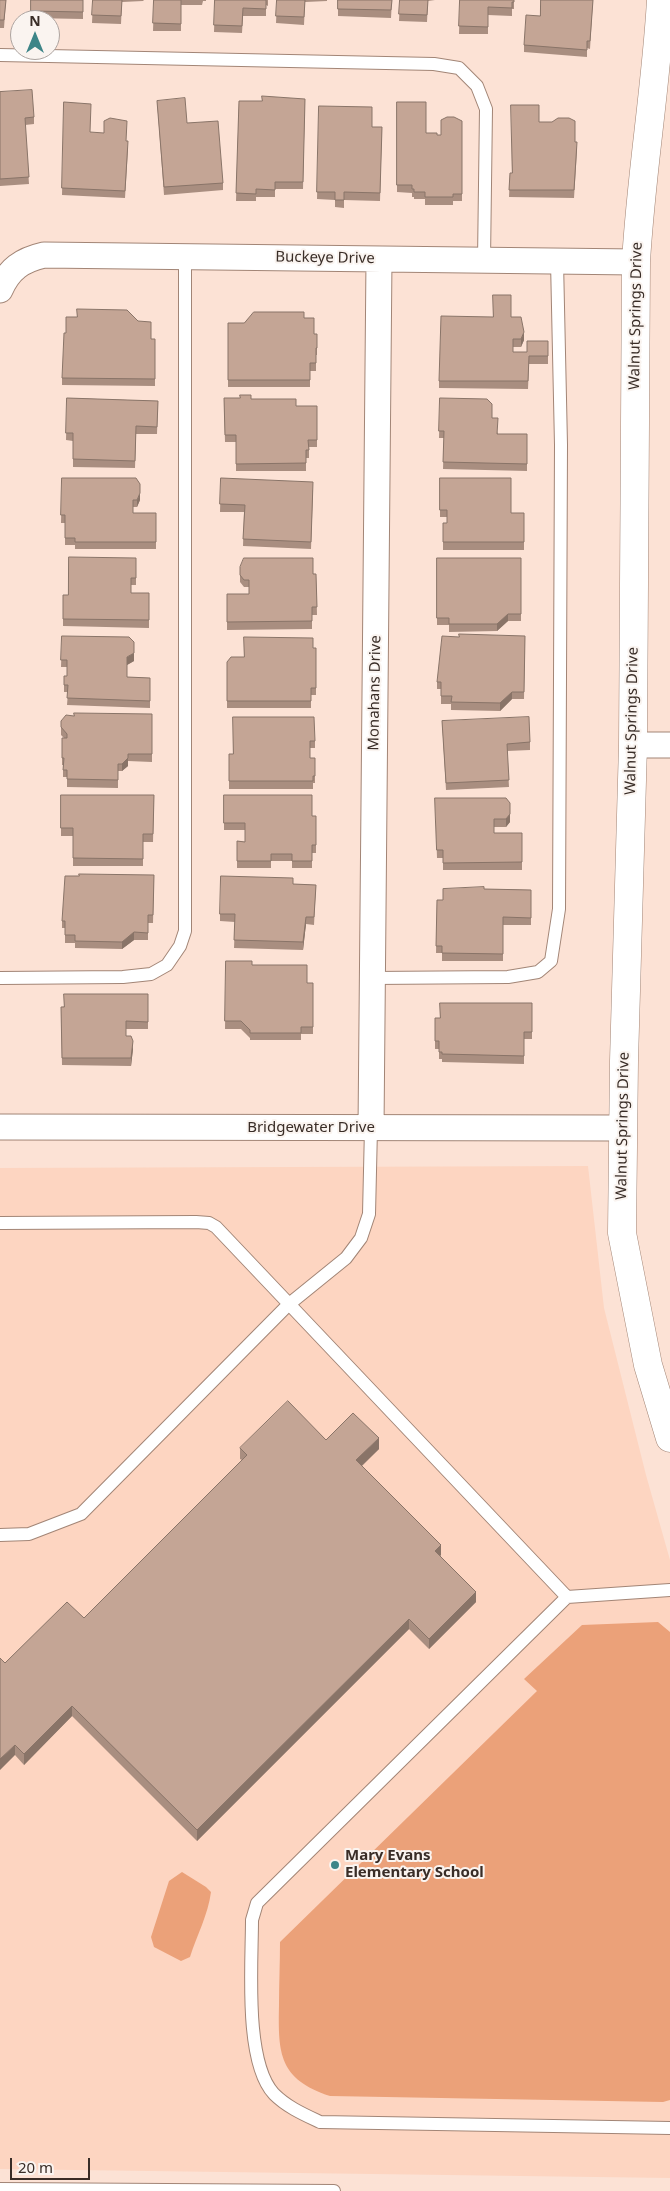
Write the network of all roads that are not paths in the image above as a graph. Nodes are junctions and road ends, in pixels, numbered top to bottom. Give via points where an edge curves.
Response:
1 (661, 0) edge
2 (0, 55) edge
3 (185, 257) junction
4 (379, 259) junction
5 (484, 260) junction
6 (557, 261) junction
7 (636, 262) junction
8 (0, 290) edge
9 (633, 745) junction
10 (670, 745) edge
11 (0, 978) edge
12 (372, 978) junction
13 (0, 1127) edge
14 (371, 1128) junction
15 (623, 1128) junction
16 (0, 1223) edge
17 (288, 1305) junction
18 (670, 1438) edge
19 (0, 1534) edge
20 (670, 1590) edge
21 (568, 1597) junction
22 (670, 2128) edge
23 (0, 2189) edge
24 (334, 2191) edge

1 - 7 street, Walnut Springs Drive
2 - 5 lane via 434,64 459,68 477,86 486,109
3 - 4 street, Buckeye Drive
3 - 8 street, Buckeye Drive via 44,255 29,258 16,266
3 - 11 lane via 185,931 180,946 167,964 151,974 123,978
4 - 5 street, Buckeye Drive
4 - 12 street, Monahans Drive
5 - 6 street, Buckeye Drive
6 - 7 street, Buckeye Drive
6 - 12 lane via 561,445 559,909 551,960 538,972 508,977
7 - 9 street, Walnut Springs Drive
9 - 10 street
9 - 15 street, Walnut Springs Drive
12 - 14 street, Monahans Drive
13 - 14 street, Bridgewater Drive
14 - 15 street, Bridgewater Drive
14 - 17 lane via 369,1214 361,1238 346,1258
15 - 18 street, Walnut Springs Drive via 622,1233 648,1365
16 - 17 lane via 209,1223
17 - 19 lane via 81,1514 29,1534
17 - 21 lane
20 - 21 lane
21 - 22 lane via 257,1903 252,1920 253,2038 259,2068 273,2092 293,2110 320,2122
23 - 24 lane

